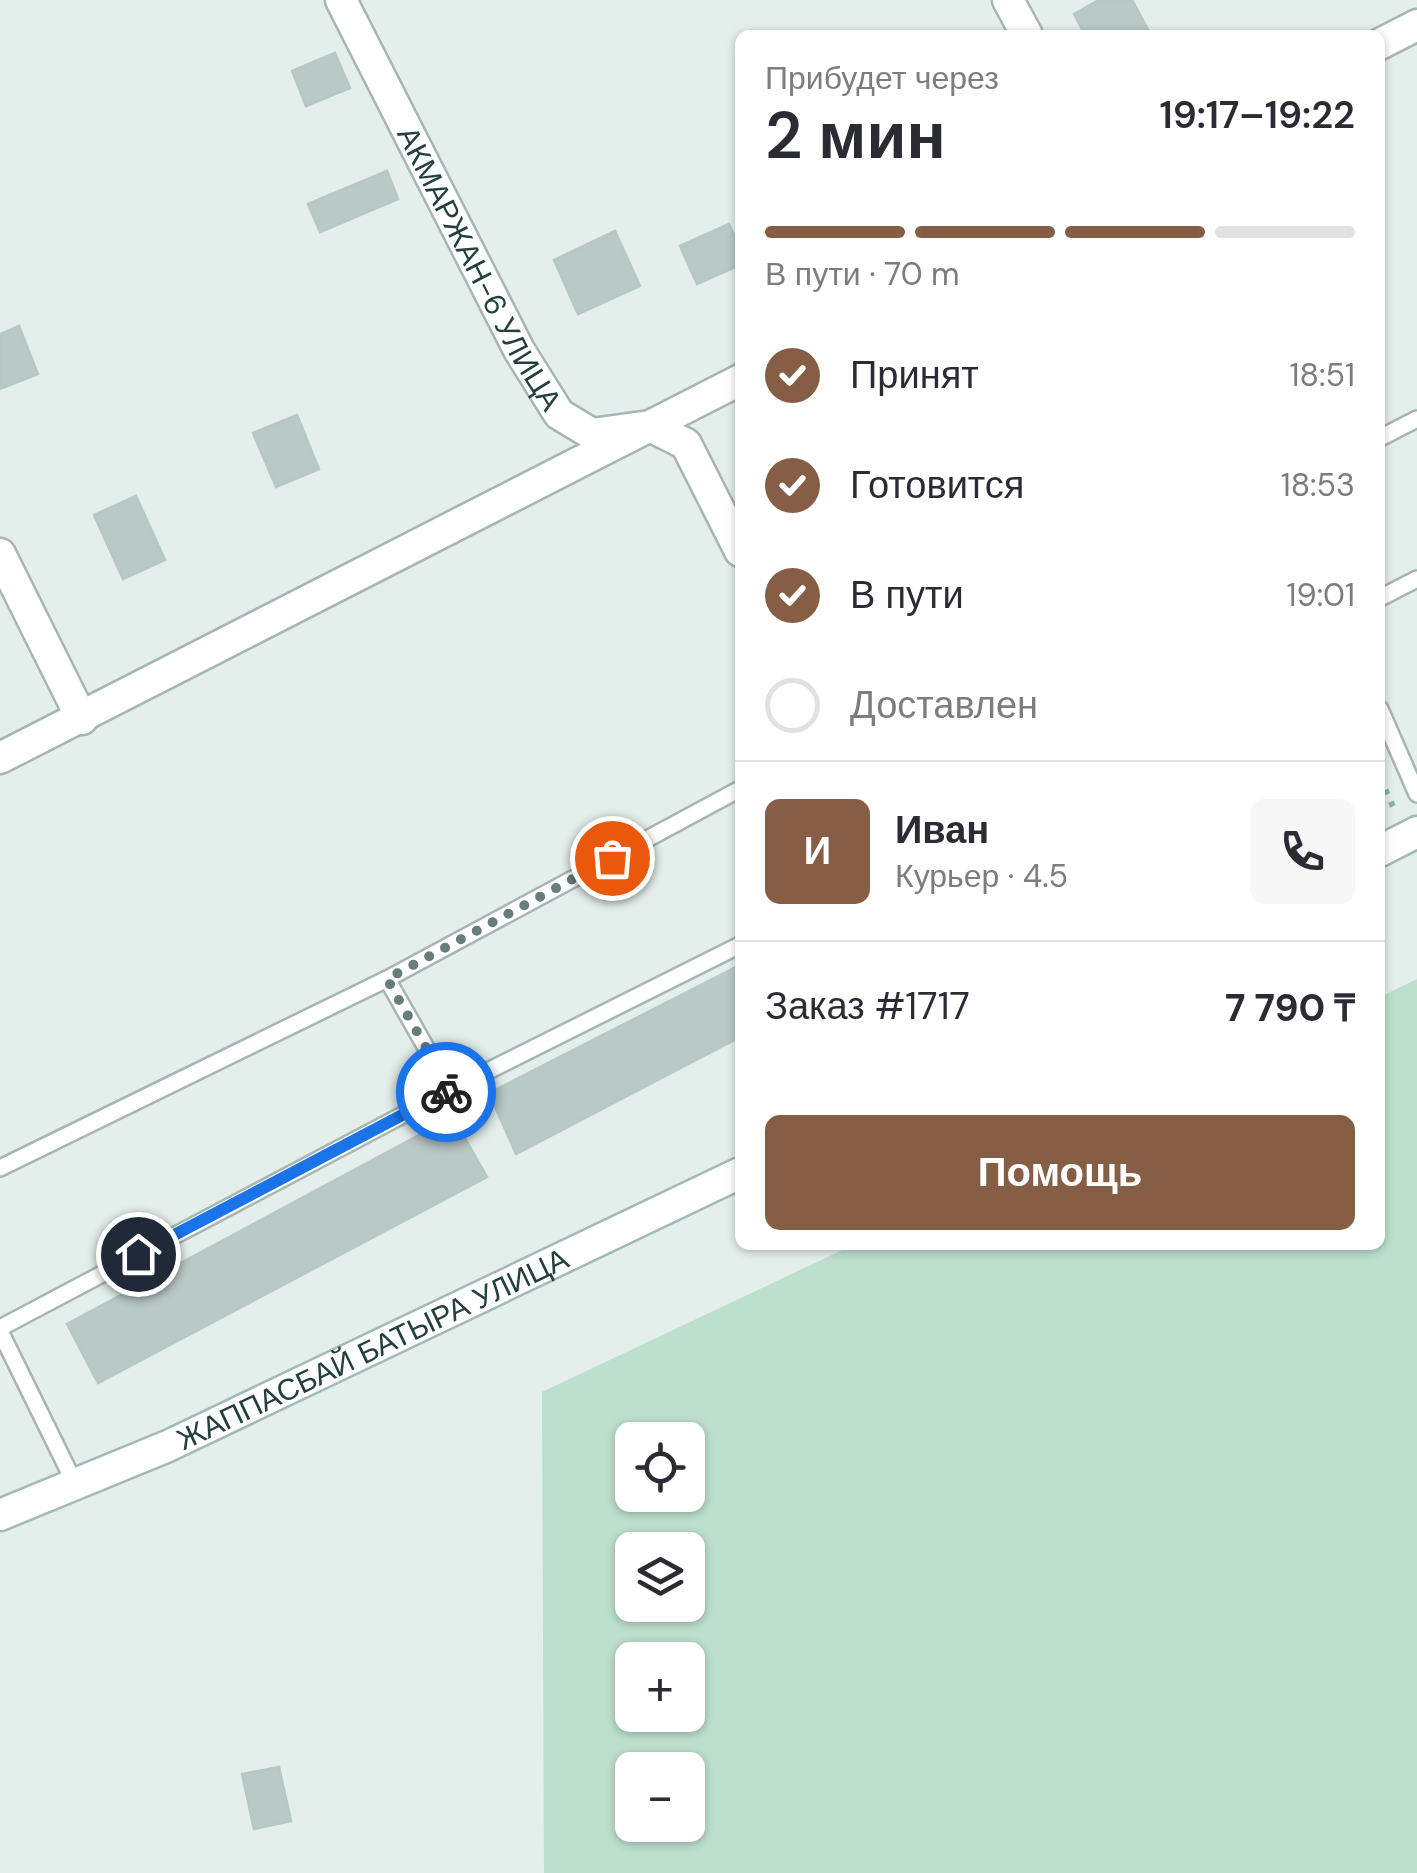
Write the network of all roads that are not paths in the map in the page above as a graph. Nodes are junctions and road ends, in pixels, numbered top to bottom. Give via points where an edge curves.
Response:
1 (341, 0) edge
2 (1008, 0) edge
3 (1417, 24) edge
4 (1024, 30) edge
5 (1385, 41) edge
6 (735, 383) edge
7 (1417, 418) edge
8 (650, 426) junction
9 (1385, 435) edge
10 (735, 542) edge
11 (0, 554) edge
12 (1417, 578) edge
13 (1385, 595) edge
14 (82, 719) junction
15 (1385, 720) edge
16 (0, 758) edge
17 (735, 792) edge
18 (1417, 794) edge
19 (1417, 832) edge
20 (1385, 848) edge
21 (735, 948) edge
22 (387, 979) junction
23 (450, 1090) junction
24 (0, 1168) edge
25 (735, 1175) edge
26 (0, 1330) edge
27 (75, 1484) junction
28 (0, 1515) edge

1 - 8 street, АКМАРЖАН-6 УЛИЦА via 519,350 559,414 592,434
2 - 4 street
3 - 5 street
6 - 8 street
7 - 9 lane
8 - 10 street via 686,444
8 - 14 street
11 - 14 street
12 - 13 lane
14 - 16 street
15 - 18 lane
17 - 22 lane
19 - 20 street
21 - 23 lane
22 - 23 lane
22 - 24 lane
23 - 26 lane
25 - 27 street, ЖАППАСБАЙ БАТЫРА УЛИЦА
26 - 27 lane
27 - 28 street, ЖАППАСБАЙ БАТЫРА УЛИЦА

